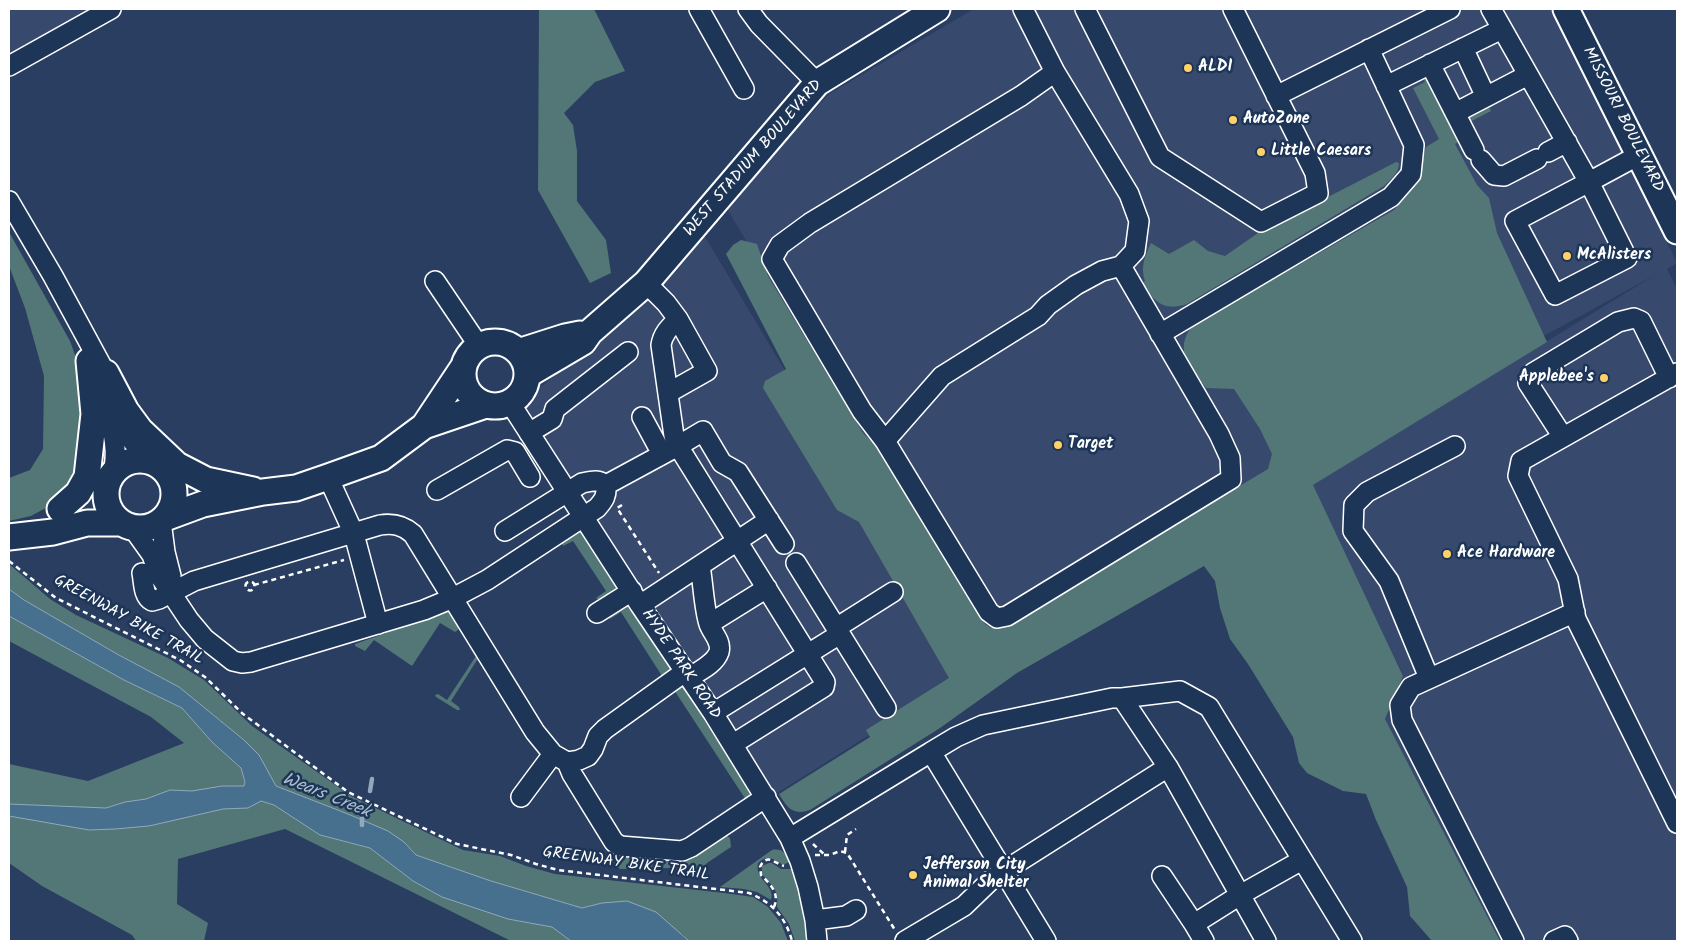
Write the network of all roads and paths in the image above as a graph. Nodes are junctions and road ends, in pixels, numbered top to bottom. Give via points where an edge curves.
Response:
1 (111, 9) edge
2 (699, 9) edge
3 (748, 9) edge
4 (937, 9) edge
5 (1023, 9) edge
6 (1085, 9) edge
7 (1233, 9) edge
8 (1450, 9) edge
9 (1491, 9) edge
10 (1566, 9) edge
11 (1502, 29) junction
12 (1463, 48) junction
13 (1369, 49) junction
14 (1430, 64) junction
15 (9, 66) edge
16 (1056, 72) junction
17 (1528, 75) junction
18 (817, 83) junction
19 (1386, 86) junction
20 (744, 89) dead end
21 (1276, 96) junction
22 (1486, 97) junction
23 (1455, 113) junction
24 (1568, 142) junction
25 (1639, 155) junction
26 (1589, 182) junction
27 (9, 201) edge
28 (1677, 231) edge
29 (1121, 266) junction
30 (434, 281) dead end
31 (646, 283) junction
32 (678, 319) junction
33 (590, 332) junction
34 (1160, 334) junction
35 (479, 346) junction
36 (518, 352) junction
37 (628, 352) dead end
38 (464, 366) junction
39 (97, 367) junction
40 (527, 375) junction
41 (1673, 376) edge
42 (668, 394) junction
43 (498, 404) junction
44 (642, 417) dead end
45 (424, 426) junction
46 (532, 437) junction
47 (1563, 437) junction
48 (885, 441) junction
49 (1455, 446) dead end
50 (670, 450) junction
51 (515, 452) junction
52 (164, 472) junction
53 (111, 477) junction
54 (328, 477) junction
55 (530, 477) dead end
56 (606, 486) junction
57 (438, 490) dead end
58 (263, 492) junction
59 (567, 492) junction
60 (622, 504) dead end
61 (60, 509) junction
62 (584, 517) junction
63 (163, 520) junction
64 (769, 520) junction
65 (127, 525) junction
66 (505, 531) dead end
67 (354, 534) junction
68 (9, 536) edge
69 (738, 541) junction
70 (784, 544) dead end
71 (360, 555) junction
72 (9, 561) edge
73 (796, 563) dead end
74 (700, 566) junction
75 (142, 573) dead end
76 (254, 585) dead end
77 (668, 586) junction
78 (767, 588) junction
79 (172, 592) junction
80 (892, 592) dead end
81 (453, 598) junction
82 (636, 598) junction
83 (1575, 612) junction
84 (597, 613) dead end
85 (378, 624) junction
86 (709, 624) junction
87 (838, 631) junction
88 (808, 654) junction
89 (688, 674) junction
90 (1429, 678) junction
91 (1122, 698) junction
92 (886, 708) dead end
93 (713, 713) junction
94 (733, 744) junction
95 (931, 752) junction
96 (560, 758) junction
97 (1168, 767) junction
98 (521, 797) dead end
99 (766, 797) junction
100 (1677, 824) edge
101 (856, 829) dead end
102 (790, 838) junction
103 (813, 844) dead end
104 (845, 852) junction
105 (825, 855) junction
106 (1302, 860) junction
107 (800, 861) junction
108 (1004, 871) junction
109 (1162, 876) dead end
110 (1240, 895) junction
111 (774, 907) junction
112 (856, 910) dead end
113 (815, 920) junction
114 (1194, 924) junction
115 (901, 937) edge
116 (792, 941) edge
117 (817, 941) edge
118 (1046, 941) edge
119 (1204, 941) edge
120 (1266, 941) edge
121 (1352, 941) edge
122 (1514, 941) edge
123 (1554, 941) edge
124 (1568, 941) edge

1 - 15 street
2 - 20 street
3 - 18 street
4 - 18 main road, WEST STADIUM BOULEVARD
5 - 16 street
6 - 21 street via 1160,157 1261,222 1318,193 1315,173
7 - 21 street
8 - 13 street
9 - 11 street
10 - 25 main road, MISSOURI BOULEVARD
11 - 12 street
11 - 17 street
12 - 14 street
12 - 22 street
13 - 19 street
13 - 21 street
14 - 19 street
14 - 23 street
16 - 29 street via 1129,194 1139,221 1135,251
16 - 48 street via 810,223 780,245 772,259 862,411
17 - 22 street
17 - 24 street
18 - 31 main road, WEST STADIUM BOULEVARD
19 - 34 street via 1414,145 1411,174 1391,197
22 - 23 street
23 - 24 street via 1477,155 1494,174 1504,176
24 - 26 street
25 - 26 street
25 - 28 main road, MISSOURI BOULEVARD
26 - 26 street via 1516,222 1555,295 1626,258
27 - 39 street via 69,306
29 - 34 street
29 - 48 street via 1102,271 1076,285 1038,316 942,376
30 - 35 street
31 - 32 street
31 - 33 main road, WEST STADIUM BOULEVARD
32 - 42 street via 662,337
32 - 42 street via 707,371
33 - 36 main road, WEST STADIUM BOULEVARD
33 - 40 main road, WEST STADIUM BOULEVARD via 583,342
34 - 48 street via 1219,434 1230,458 1231,479 1007,616 997,618 989,612
35 - 36 main road via 492,342 506,344
35 - 38 main road
36 - 40 main road via 526,364
37 - 46 street via 555,409 552,419
38 - 43 main road via 464,379 476,399
38 - 45 main road
39 - 52 street via 133,442
39 - 53 street via 114,439
39 - 58 main road via 140,430 177,465 206,480
39 - 61 main road via 87,477 78,492
40 - 43 main road via 519,396
41 - 47 street
41 - 47 street via 1641,321 1634,318 1618,322 1533,372 1528,383
42 - 50 street via 674,436
43 - 45 main road
43 - 46 street, HYDE PARK ROAD
44 - 50 street
45 - 54 main road via 381,458
46 - 51 street
46 - 59 street, HYDE PARK ROAD
47 - 83 street via 1521,461 1518,476 1568,579
49 - 90 street via 1367,492 1354,505 1353,531 1389,581
50 - 56 street
50 - 64 street via 703,431 722,462 738,472
50 - 69 street
51 - 55 street
51 - 57 street via 507,450
52 - 53 main road via 138,460 120,466
52 - 58 main road via 203,491
52 - 63 main road via 174,491 174,501
53 - 61 main road via 83,498
53 - 65 main road via 106,492 108,504 113,514
54 - 58 main road via 296,488
54 - 67 street
56 - 59 street via 593,480
56 - 62 street via 605,499
58 - 63 main road via 193,507
59 - 62 street, HYDE PARK ROAD
59 - 66 street
60 - 77 path via 617,508
61 - 68 main road
62 - 81 street via 487,580
62 - 82 street, HYDE PARK ROAD
63 - 65 main road via 150,527
63 - 79 street via 164,552 171,573
64 - 69 street
64 - 70 street
65 - 68 main road via 86,523 53,532
65 - 79 street via 144,542
67 - 71 street
67 - 79 street via 194,581
67 - 81 street via 389,524 406,528
69 - 74 street
69 - 78 street
71 - 76 path
71 - 85 street
72 - 111 path, GREENWAY BIKE TRAIL via 56,598 180,660 205,676 243,714 348,792 457,844 511,855 558,870 750,893
73 - 87 street
74 - 77 street
74 - 86 street
75 - 79 street via 147,598 159,600
77 - 82 street
78 - 86 street
78 - 88 street
79 - 85 street via 205,639 233,661 242,663
80 - 87 street
81 - 85 street
81 - 96 street via 535,732
82 - 84 street
82 - 89 street, HYDE PARK ROAD
83 - 90 street
83 - 100 street
86 - 89 street via 718,642 718,654 711,663
87 - 88 street
87 - 92 street
88 - 93 street
88 - 94 street via 826,682 824,687
89 - 93 street, HYDE PARK ROAD
89 - 96 street via 605,729 588,756 579,760
90 - 122 street via 1410,686 1400,705 1402,720
91 - 95 street via 983,725
91 - 97 street
91 - 106 street via 1180,691 1209,707
93 - 94 street, HYDE PARK ROAD
94 - 99 street, HYDE PARK ROAD
95 - 102 street
95 - 108 street
96 - 98 street
96 - 99 street via 614,842 620,846 682,850 691,847
97 - 108 street
97 - 110 street
99 - 102 street, HYDE PARK ROAD
101 - 104 path via 847,835
102 - 107 street, HYDE PARK ROAD
103 - 105 path
104 - 105 path
104 - 115 path
105 - 107 path
106 - 110 street
106 - 121 street
107 - 111 path via 786,866 773,860 762,864 759,871 772,885
107 - 113 street, HYDE PARK ROAD
108 - 115 street via 964,906
108 - 118 street
109 - 114 street
110 - 114 street
110 - 120 street
111 - 116 path, GREENWAY BIKE TRAIL via 788,927
112 - 113 street via 846,916
113 - 117 street, HYDE PARK ROAD
114 - 119 street
123 - 124 street via 1565,936

